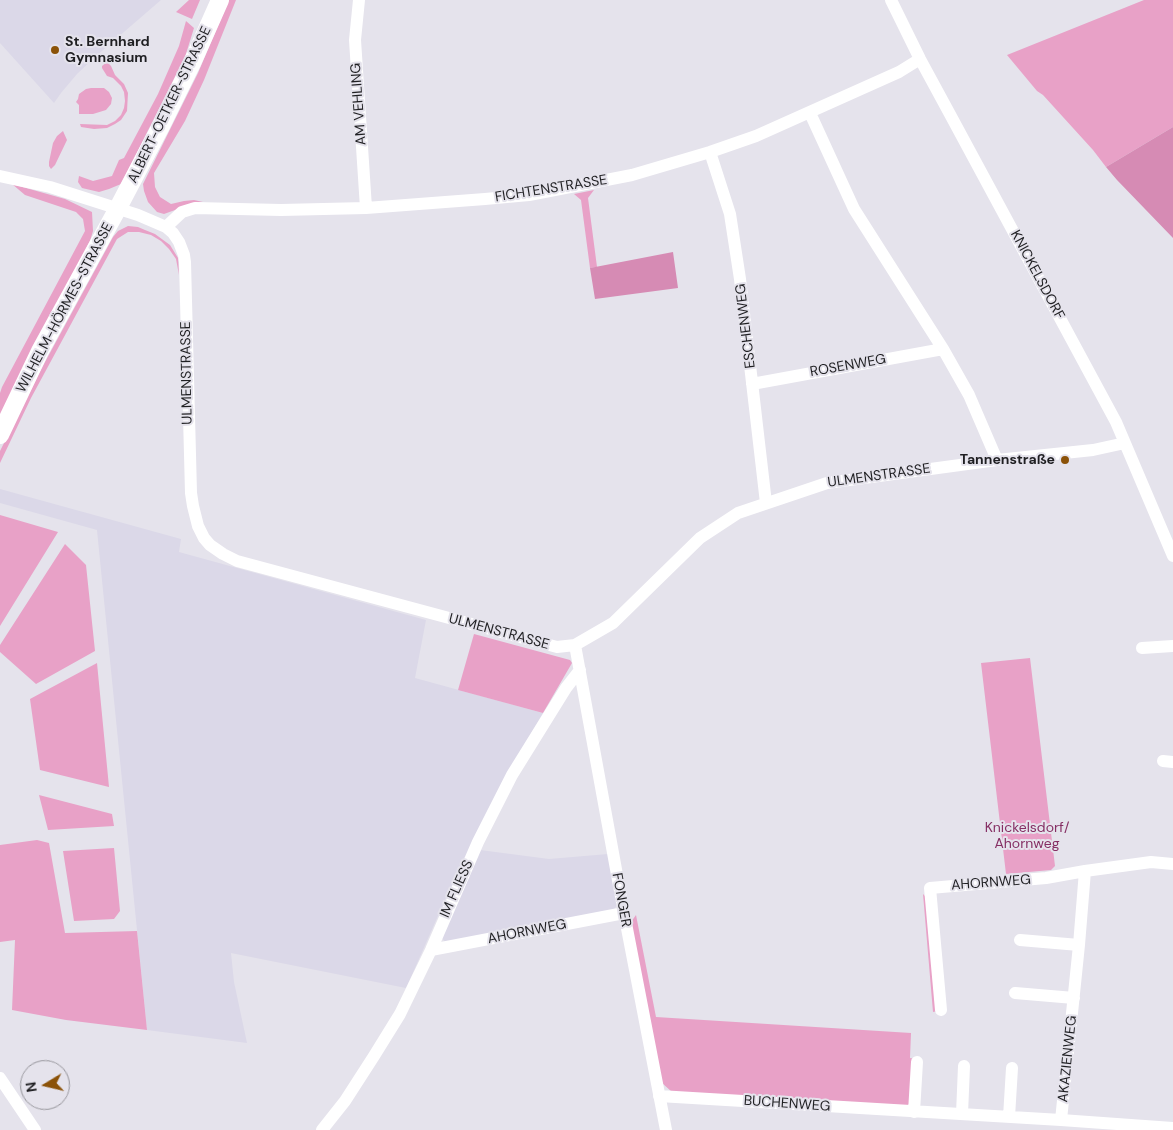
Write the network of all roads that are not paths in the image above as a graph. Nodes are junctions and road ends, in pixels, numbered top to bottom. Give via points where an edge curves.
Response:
1 (220, 0) edge
2 (359, 0) edge
3 (891, 0) edge
4 (920, 59) junction
5 (810, 113) junction
6 (710, 152) junction
7 (0, 176) edge
8 (118, 208) junction
9 (366, 208) junction
10 (166, 227) junction
11 (944, 349) junction
12 (752, 384) junction
13 (0, 434) edge
14 (1125, 443) junction
15 (997, 460) junction
16 (766, 503) junction
17 (1173, 556) edge
18 (575, 645) junction
19 (1173, 646) edge
20 (1142, 648) dead end
21 (580, 670) junction
22 (1173, 864) edge
23 (1085, 871) junction
24 (624, 914) junction
25 (1020, 940) dead end
26 (1079, 945) junction
27 (431, 950) junction
28 (1015, 993) dead end
29 (1074, 998) junction
30 (941, 1010) dead end
31 (916, 1062) dead end
32 (964, 1066) dead end
33 (1012, 1068) dead end
34 (0, 1078) edge
35 (659, 1096) junction
36 (914, 1112) junction
37 (962, 1114) junction
38 (1009, 1117) junction
39 (1061, 1120) junction
40 (1173, 1128) edge
41 (35, 1130) edge
42 (322, 1130) edge
43 (666, 1130) edge

1 - 8 street, ALBERT-OETKER-STRASSE via 184,80
2 - 9 street, AM VEHLING via 355,40
3 - 4 street, KNICKELSDORF
4 - 5 street, FICHTENSTRASSE
4 - 14 street, KNICKELSDORF
5 - 6 street, FICHTENSTRASSE
5 - 11 street via 854,209
6 - 9 street, FICHTENSTRASSE via 632,175 529,195
6 - 12 street, ESCHENWEG via 730,214
7 - 8 street via 43,185
8 - 10 street
8 - 13 street, WILHELM-HÖRMES-STRASSE via 40,351
9 - 10 street, FICHTENSTRASSE via 195,208 182,212
10 - 18 street, ULMENSTRASSE via 179,242 185,259 190,486 196,520 210,545 228,557 246,563 557,647
11 - 12 street, ROSENWEG
11 - 15 street via 969,395
12 - 16 street, ESCHENWEG
14 - 15 street, ULMENSTRASSE via 1093,450
14 - 17 street, KNICKELSDORF
15 - 16 street, ULMENSTRASSE via 827,483
16 - 18 street, ULMENSTRASSE via 738,513 700,538 613,622
18 - 21 street
19 - 20 street
21 - 24 street, FONGER
21 - 27 street, IM FLIESS via 512,775 478,842
22 - 23 street, AHORNWEG via 1151,862
23 - 26 street, AKAZIENWEG
23 - 30 street, AHORNWEG via 1046,878 930,888
24 - 27 street, AHORNWEG
24 - 35 street, FONGER
25 - 26 street
26 - 29 street, AKAZIENWEG
27 - 42 street, IM FLIESS via 400,1014 345,1101
28 - 29 street, AKAZIENWEG
29 - 39 street, AKAZIENWEG
31 - 36 street
32 - 37 street
33 - 38 street
34 - 41 street
35 - 36 street, BUCHENWEG
35 - 43 street, FONGER
36 - 37 street, BUCHENWEG
37 - 38 street, BUCHENWEG
38 - 39 street, BUCHENWEG
39 - 40 street, BUCHENWEG

